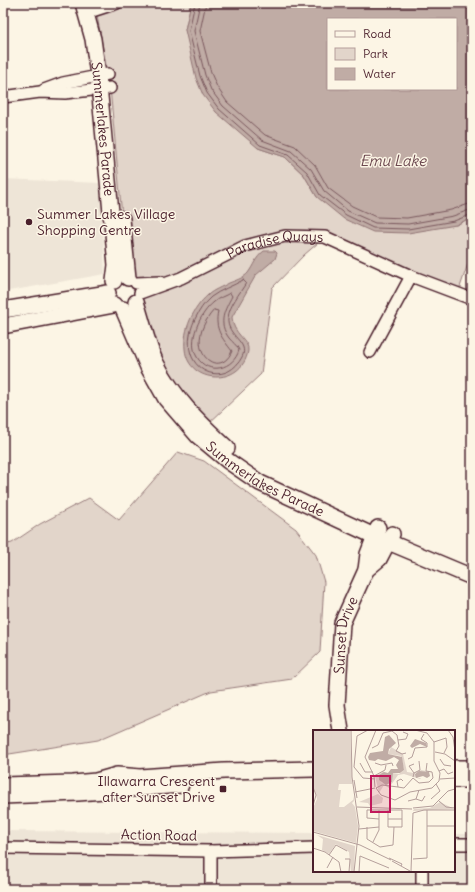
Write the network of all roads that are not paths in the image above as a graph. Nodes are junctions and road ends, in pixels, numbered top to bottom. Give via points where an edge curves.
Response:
1 (117, 3) edge
2 (90, 7) edge
3 (104, 82) junction
4 (3, 97) edge
5 (411, 276) junction
6 (125, 293) junction
7 (472, 299) edge
8 (3, 310) edge
9 (3, 326) edge
10 (370, 352) dead end
11 (376, 532) junction
12 (390, 539) junction
13 (472, 565) edge
14 (366, 570) junction
15 (472, 577) edge
16 (337, 705) junction
17 (331, 730) edge
18 (341, 730) edge
19 (455, 768) edge
20 (472, 768) edge
21 (313, 769) edge
22 (313, 779) edge
23 (455, 780) edge
24 (472, 780) edge
25 (3, 785) edge
26 (3, 796) edge
27 (455, 844) edge
28 (472, 844) edge
29 (3, 848) edge
30 (313, 848) edge
31 (211, 851) junction
32 (422, 872) edge
33 (211, 889) edge
34 (422, 889) edge

1 - 2 street
2 - 3 street, Summerlakes Parade
3 - 4 street via 65,93 40,92
3 - 6 street, Summerlakes Parade
5 - 6 street, Paradise Quays via 325,237 285,236 245,246 181,278
5 - 7 street, Paradise Quays
5 - 10 street
6 - 8 street, Paradise Quays
6 - 9 street, Paradise Quays
6 - 11 street, Summerlakes Parade via 156,364 166,380 183,404 218,440 253,468 273,480
11 - 12 street, Summerlakes Parade
11 - 14 street, Sunset Drive via 368,554
12 - 13 street, Summerlakes Parade
12 - 14 street, Sunset Drive via 379,559
12 - 15 street, Summerlakes Parade
14 - 16 street, Sunset Drive via 342,623
16 - 17 street, Sunset Drive
16 - 18 street, Sunset Drive
19 - 20 street
21 - 25 street via 224,771 140,777 117,775 96,781
22 - 26 street via 229,781 71,794
23 - 24 street
27 - 28 street
29 - 31 street, Action Road
30 - 31 street, Action Road
31 - 33 street
32 - 34 street

